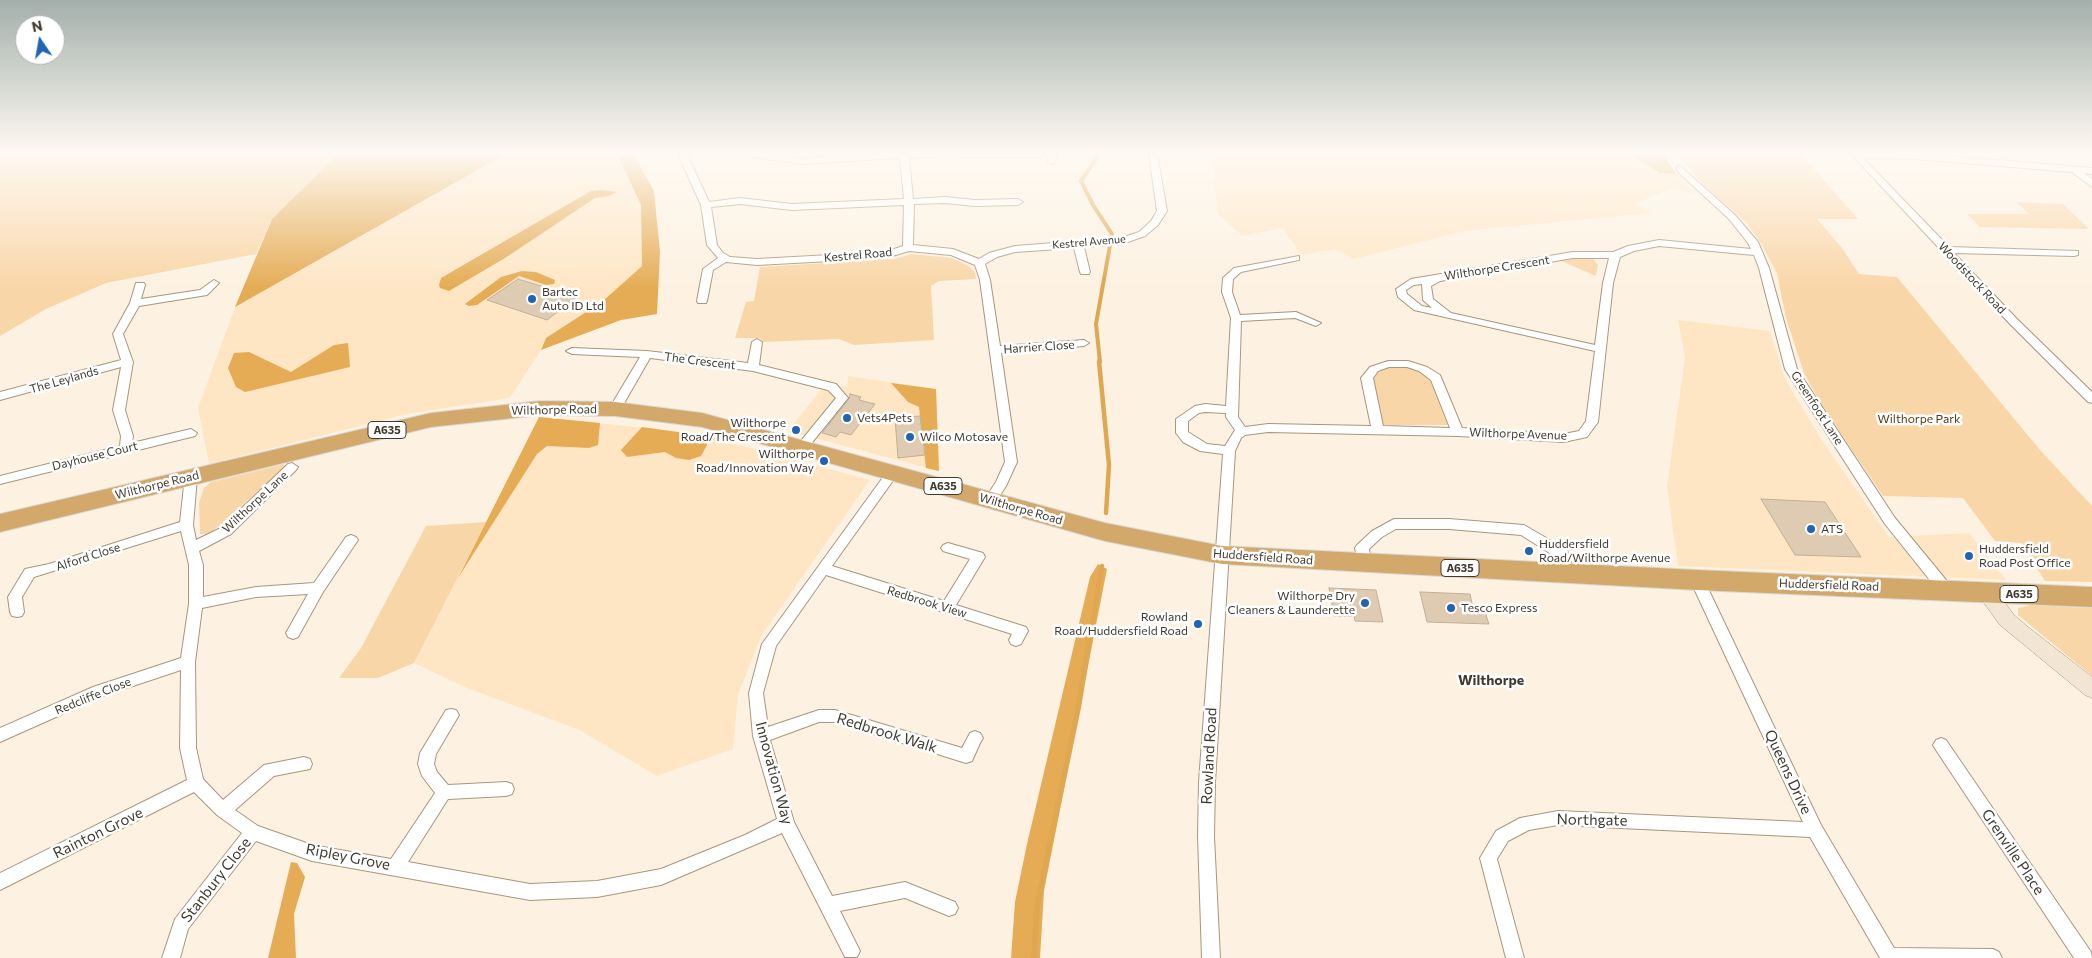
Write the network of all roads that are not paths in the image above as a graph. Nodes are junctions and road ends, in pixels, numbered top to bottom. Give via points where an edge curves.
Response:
1 (703, 199) edge
2 (908, 199) edge
3 (1160, 199) edge
4 (1711, 199) edge
5 (1898, 199) edge
6 (908, 202) junction
7 (1018, 202) dead end
8 (706, 205) junction
9 (1078, 244) junction
10 (908, 248) junction
11 (1946, 250) junction
12 (1759, 253) junction
13 (2074, 253) dead end
14 (1615, 255) junction
15 (1295, 258) dead end
16 (724, 259) junction
17 (980, 263) junction
18 (1085, 272) dead end
19 (1437, 278) junction
20 (214, 283) dead end
21 (718, 284) dead end
22 (140, 285) dead end
23 (705, 285) junction
24 (702, 302) dead end
25 (135, 303) junction
26 (1447, 315) junction
27 (1236, 318) junction
28 (1316, 323) dead end
29 (757, 342) dead end
30 (1084, 343) dead end
31 (1600, 349) junction
32 (995, 350) junction
33 (572, 351) dead end
34 (647, 354) junction
35 (127, 362) junction
36 (753, 367) junction
37 (0, 396) edge
38 (2092, 399) edge
39 (615, 409) junction
40 (1232, 410) junction
41 (1242, 431) junction
42 (1378, 431) junction
43 (1458, 432) junction
44 (190, 433) dead end
45 (802, 447) junction
46 (126, 448) junction
47 (1229, 451) junction
48 (292, 467) dead end
49 (893, 472) junction
50 (191, 477) junction
51 (0, 480) edge
52 (990, 500) junction
53 (0, 523) edge
54 (186, 525) junction
55 (1105, 532) joint
56 (351, 540) dead end
57 (191, 548) junction
58 (948, 548) dead end
59 (1222, 555) junction
60 (1364, 564) junction
61 (824, 569) junction
62 (1567, 572) junction
63 (1698, 580) junction
64 (318, 588) junction
65 (1946, 590) junction
66 (1986, 592) junction
67 (2092, 597) edge
68 (196, 604) junction
69 (947, 608) junction
70 (17, 612) dead end
71 (293, 632) dead end
72 (1016, 640) dead end
73 (188, 662) junction
74 (2092, 689) edge
75 (451, 715) dead end
76 (0, 735) edge
77 (761, 736) junction
78 (975, 738) dead end
79 (1941, 745) dead end
80 (304, 764) dead end
81 (196, 783) junction
82 (506, 789) dead end
83 (444, 792) junction
84 (223, 810) junction
85 (786, 823) junction
86 (1815, 830) junction
87 (253, 832) junction
88 (396, 866) junction
89 (0, 882) edge
90 (828, 905) junction
91 (949, 908) dead end
92 (852, 952) dead end
93 (171, 958) edge
94 (1211, 958) edge
95 (1515, 958) edge
96 (1890, 958) edge
97 (1993, 958) edge
98 (2085, 958) edge

1 - 8 street
2 - 6 street
3 - 9 street, Kestrel Avenue via 1162,211 1149,228 1122,241
4 - 12 street, Greenfoot Lane via 1746,232
5 - 11 street, Woodstock Road
6 - 7 street
6 - 8 street via 792,207 740,201
6 - 10 street
8 - 16 street via 712,245
9 - 17 street, Kestrel Avenue via 1015,249
9 - 18 street
10 - 16 street, Kestrel Road via 886,255 757,262
10 - 17 street, Kestrel Road via 953,252
11 - 13 street
11 - 38 street, Woodstock Road
12 - 14 street via 1659,243 1631,248
12 - 65 street, Greenfoot Lane via 1791,370 1890,522
14 - 19 street, Wilthorpe Crescent via 1573,256
14 - 31 street, Wilthorpe Avenue via 1608,283
15 - 27 street via 1238,270 1228,278 1228,292
16 - 23 street via 708,269
17 - 32 street
19 - 26 street, Wilthorpe Crescent via 1426,285 1428,300
19 - 26 street via 1411,282 1401,288 1402,295 1418,308
20 - 25 street via 203,293
21 - 23 street
22 - 25 street
23 - 24 street
25 - 35 street via 118,334
26 - 31 street, Wilthorpe Crescent
27 - 28 street via 1296,315
27 - 40 street
29 - 36 street, The Crescent
30 - 32 street, Harrier Close
31 - 43 street, Wilthorpe Avenue via 1592,422 1583,434 1564,438
32 - 52 street via 1011,462
33 - 34 street, The Crescent
34 - 36 street, The Crescent
34 - 39 street, The Crescent
35 - 37 street, The Leylands
35 - 46 street via 119,410 127,436
36 - 45 street, The Crescent via 832,387 842,398
39 - 45 highway, Wilthorpe Road / A635 via 702,420
39 - 50 highway, Wilthorpe Road / A635 via 541,408 431,420
40 - 41 street via 1232,417
40 - 47 street via 1195,410 1182,419 1180,426 1187,439 1195,445
41 - 42 street, Wilthorpe Avenue via 1268,428
41 - 47 street
42 - 43 street, Wilthorpe Avenue
42 - 43 street via 1367,378 1374,369 1388,364 1408,364 1436,378
44 - 46 street, Dayhouse Court
45 - 49 highway, Wilthorpe Road / A635
46 - 51 street, Dayhouse Court
47 - 59 street
48 - 57 street, Wilthorpe Lane via 226,531
49 - 52 highway, Wilthorpe Road / A635
49 - 61 street, Innovation Way
50 - 53 highway, Wilthorpe Road / A635
50 - 54 street
52 - 55 highway, Wilthorpe Road / A635
54 - 57 street
54 - 70 street, Alford Close via 30,573 15,597
55 - 59 highway, Huddersfield Road / A635
56 - 64 street
57 - 68 street via 196,565
58 - 69 street via 978,557
59 - 60 highway, Huddersfield Road / A635
59 - 94 street, Rowland Road via 1207,782
60 - 62 highway, Huddersfield Road / A635
60 - 62 street via 1362,548 1394,524 1449,524 1524,530 1562,554
61 - 69 street, Redbrook View
61 - 77 street, Innovation Way via 769,644 756,693
62 - 63 highway, Huddersfield Road / A635
63 - 65 highway, Huddersfield Road / A635
63 - 86 street, Queens Drive
64 - 68 street via 256,592
64 - 71 street
65 - 66 highway, Huddersfield Road / A635
66 - 67 highway, Huddersfield Road / A635
66 - 74 street via 2021,634
68 - 73 street
69 - 72 street, Redbrook View via 1021,631
73 - 76 street, Redcliffe Close via 98,691
73 - 81 street via 188,748
75 - 83 street via 428,753 426,764 430,776
77 - 78 street, Redbrook Walk via 819,716 834,716 966,756
77 - 85 street, Innovation Way
79 - 98 street, Grenville Place
80 - 84 street via 270,770
81 - 84 street, Ripley Grove
81 - 89 street, Rainton Grove
82 - 83 street
83 - 88 street
84 - 87 street, Ripley Grove
85 - 88 street, Ripley Grove via 661,877 597,889 530,892
85 - 90 street, Innovation Way
86 - 95 street, Northgate via 1558,818 1526,823 1502,836 1488,858
86 - 96 street, Queens Drive
87 - 88 street, Ripley Grove via 312,853
87 - 93 street, Stanbury Close via 180,925
90 - 91 street via 905,890
90 - 92 street, Innovation Way
96 - 97 street

